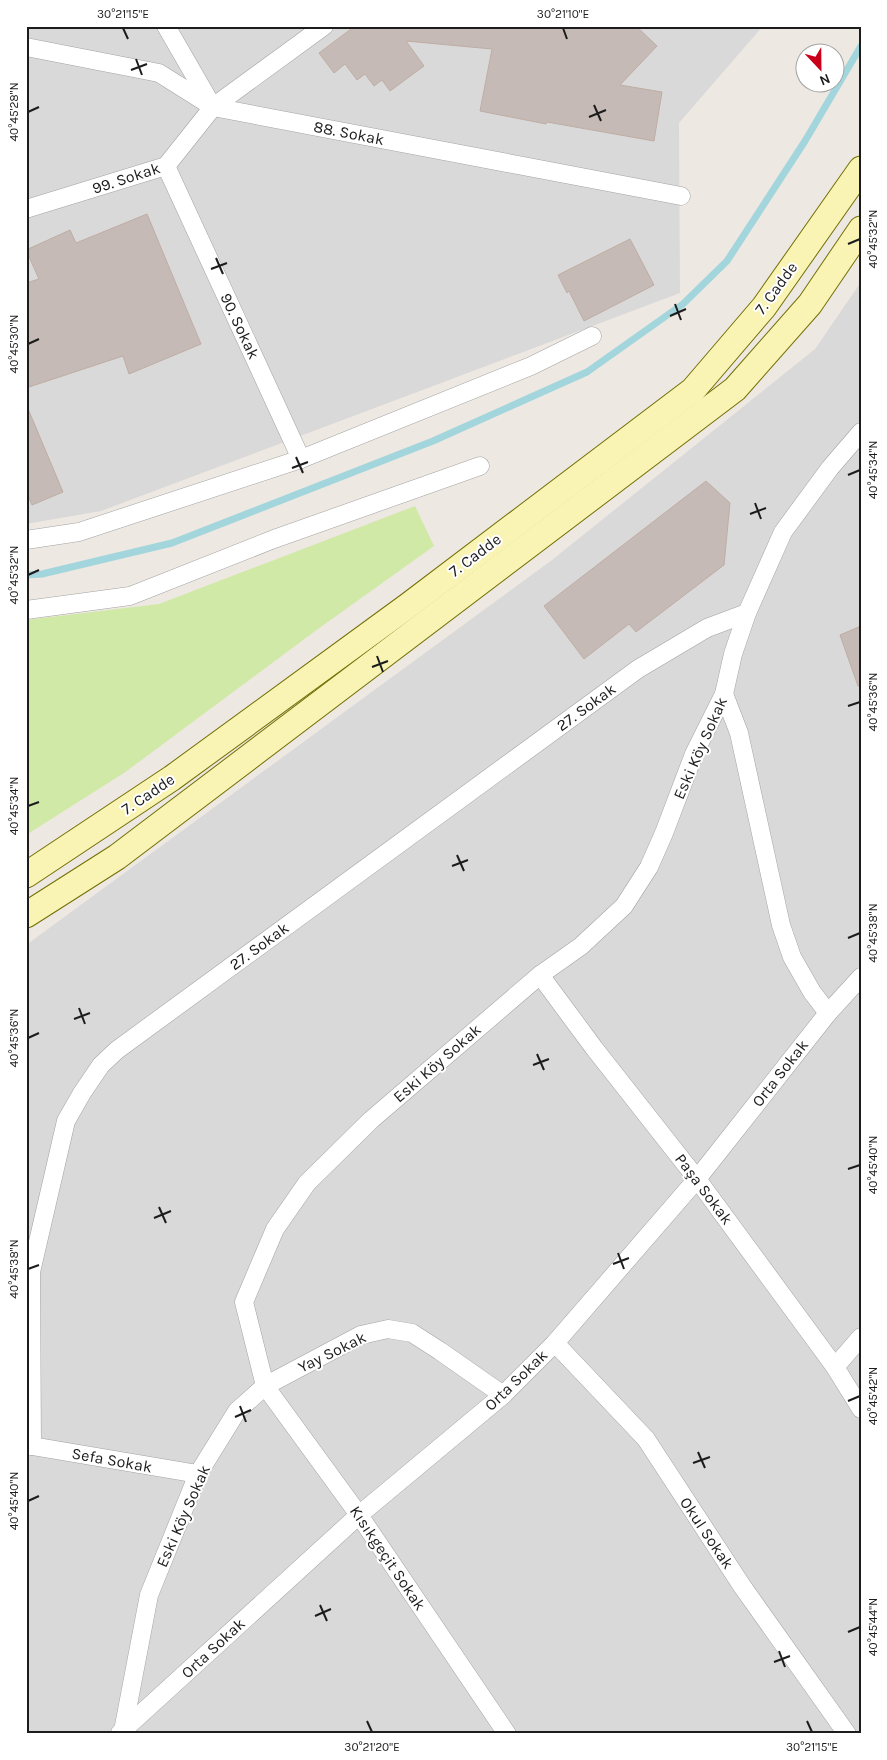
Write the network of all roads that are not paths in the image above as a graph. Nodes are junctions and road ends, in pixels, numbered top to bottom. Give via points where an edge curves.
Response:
1 (166, 26) edge
2 (324, 26) edge
3 (26, 47) edge
4 (212, 107) junction
5 (166, 166) junction
6 (861, 169) edge
7 (681, 196) dead end
8 (26, 209) edge
9 (861, 229) edge
10 (592, 336) dead end
11 (861, 432) edge
12 (301, 459) junction
13 (480, 466) dead end
14 (26, 540) edge
15 (26, 610) edge
16 (747, 613) junction
17 (724, 694) junction
18 (26, 875) edge
19 (26, 916) edge
20 (540, 975) junction
21 (861, 977) edge
22 (828, 1013) junction
23 (697, 1179) junction
24 (861, 1338) edge
25 (555, 1343) junction
26 (836, 1367) junction
27 (265, 1386) junction
28 (503, 1395) junction
29 (861, 1409) edge
30 (29, 1446) edge
31 (198, 1474) junction
32 (359, 1515) junction
33 (123, 1733) edge
34 (507, 1734) edge
35 (847, 1734) edge

1 - 4 street
2 - 4 street, 99. Sokak
3 - 4 street, 88. Sokak via 159,73
4 - 5 street, 99. Sokak
4 - 7 street, 88. Sokak
5 - 8 street, 99. Sokak
5 - 12 street, 90. Sokak
6 - 18 main road, 7. Cadde via 764,307 693,390 409,605 188,766
9 - 19 main road, 7. Cadde via 810,304 735,389 118,856
10 - 12 street via 531,366
11 - 16 street, Eski Köy Sokak via 783,532
12 - 14 street via 79,532
13 - 15 street via 274,539 130,596
16 - 17 street, Eski Köy Sokak
16 - 30 street, 27. Sokak via 707,628 638,669 116,1050 102,1066 66,1121 31,1272
17 - 20 street, Eski Köy Sokak via 694,754 649,867 624,906 581,946
17 - 22 street via 739,733 784,933 792,957
20 - 23 street, Paşa Sokak
20 - 27 street, Eski Köy Sokak via 371,1120 307,1183 275,1229 244,1302
21 - 22 street, Orta Sokak
22 - 23 street, Orta Sokak
23 - 25 street, Orta Sokak
23 - 26 street, Paşa Sokak
24 - 26 street
25 - 28 street, Orta Sokak
25 - 35 street, Okul Sokak via 646,1439 742,1586
26 - 29 street, Paşa Sokak
27 - 28 street, Yay Sokak via 361,1335 388,1329 412,1333
27 - 31 street, Eski Köy Sokak via 237,1411
27 - 32 street, Kısıkgeçit Sokak
28 - 32 street, Orta Sokak
30 - 31 street, Sefa Sokak
31 - 33 street, Eski Köy Sokak via 149,1596
32 - 33 street, Orta Sokak
32 - 34 street, Kısıkgeçit Sokak

